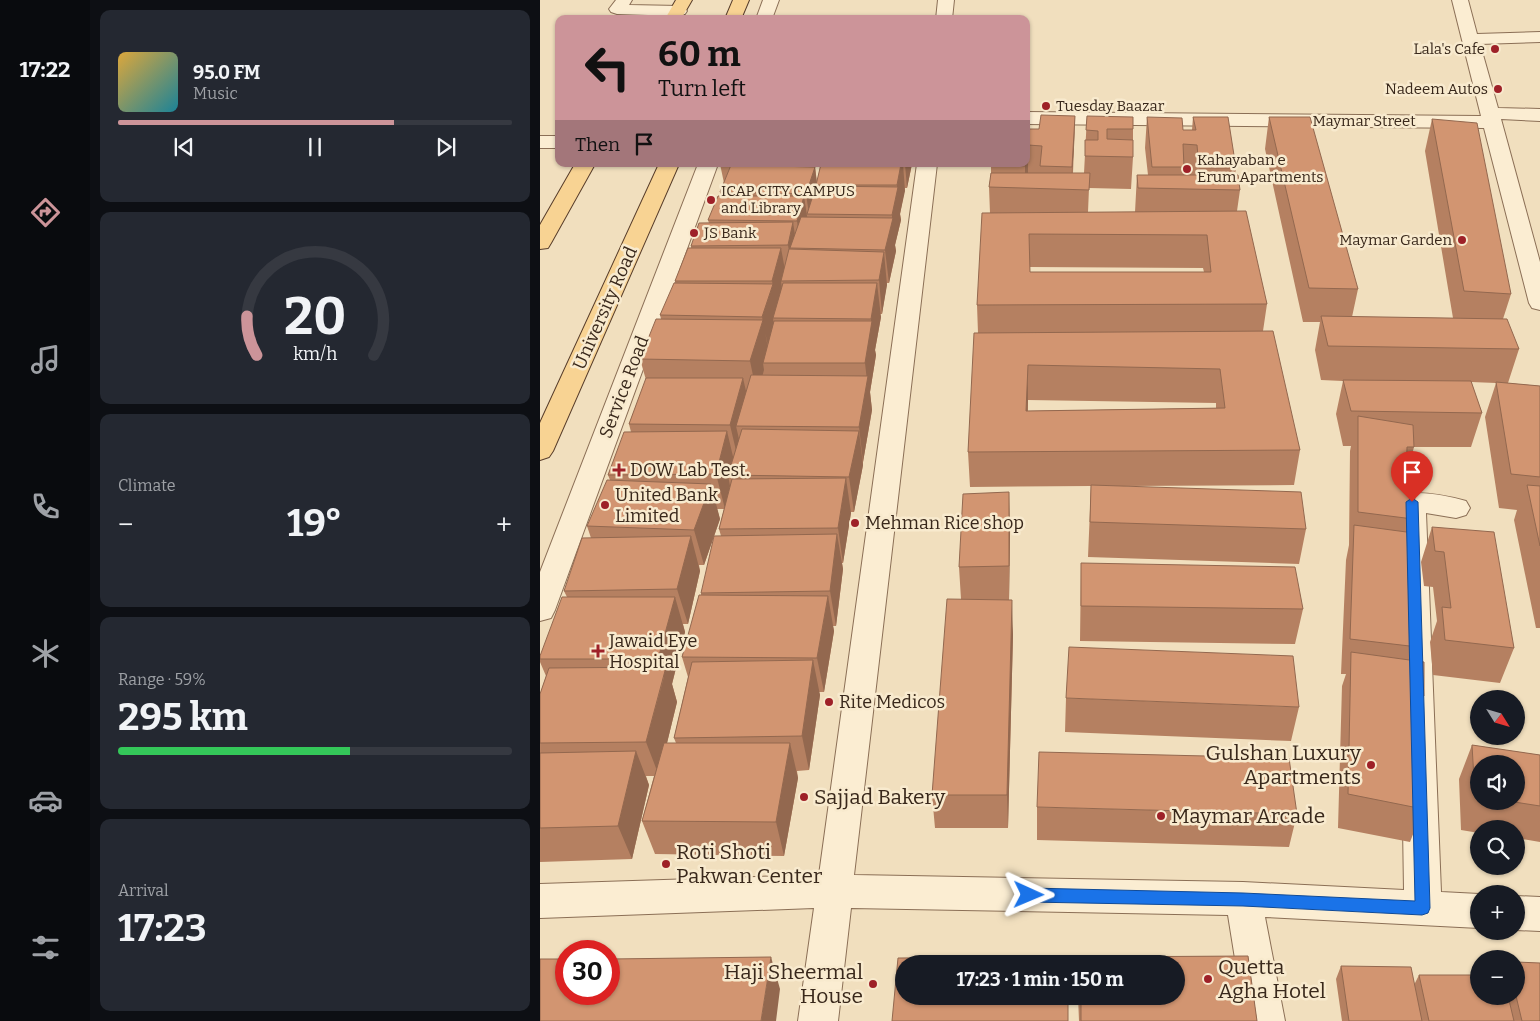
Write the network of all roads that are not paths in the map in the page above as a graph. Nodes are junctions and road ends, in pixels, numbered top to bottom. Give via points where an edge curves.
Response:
1 (741, 0) edge
2 (771, 0) edge
3 (946, 0) edge
4 (1460, 0) edge
5 (617, 9) edge
6 (678, 10) edge
7 (735, 15) edge
8 (765, 15) edge
9 (944, 15) edge
10 (1540, 37) edge
11 (1470, 39) junction
12 (1540, 115) edge
13 (1490, 117) junction
14 (1030, 118) edge
15 (540, 142) edge
16 (555, 142) edge
17 (540, 160) edge
18 (555, 160) edge
19 (583, 167) edge
20 (668, 167) edge
21 (707, 167) edge
22 (927, 167) edge
23 (540, 243) edge
24 (1540, 303) edge
25 (540, 452) edge
26 (1456, 508) dead end
27 (540, 610) edge
28 (834, 891) junction
29 (1243, 899) junction
30 (540, 901) edge
31 (1422, 908) junction
32 (1470, 911) edge
33 (1525, 913) edge
34 (1540, 914) edge
35 (818, 1021) edge
36 (1265, 1021) edge

1 - 7 main road
2 - 8 street
3 - 9 street
4 - 11 street
5 - 6 street
10 - 11 street
11 - 13 street
12 - 13 street, Maymar Street
13 - 14 street, Maymar Street
13 - 24 street
15 - 16 street
17 - 18 street
19 - 23 main road
20 - 25 main road, University Road
21 - 27 street, Service Road
22 - 28 street
26 - 31 street via 1412,502
28 - 29 street
28 - 30 street
28 - 35 street
29 - 31 street
29 - 36 street
31 - 32 street
33 - 34 street

